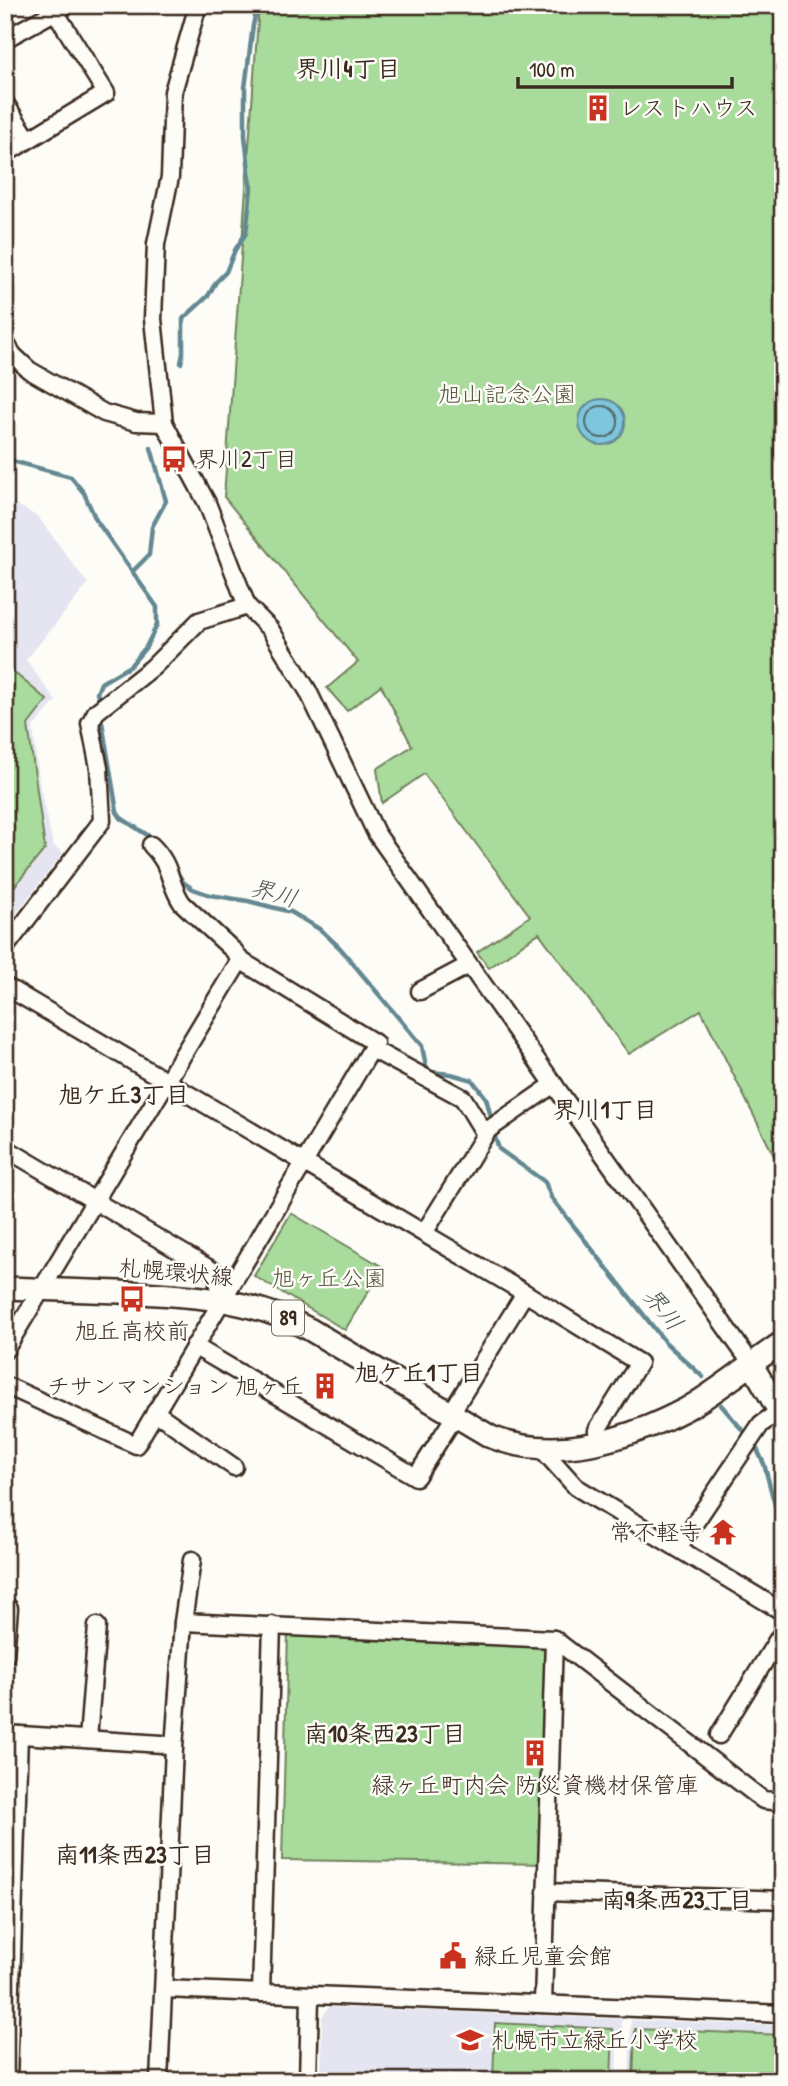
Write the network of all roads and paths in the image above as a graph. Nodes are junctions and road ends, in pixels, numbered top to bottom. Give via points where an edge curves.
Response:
1 (198, 5) edge
2 (58, 7) edge
3 (5, 39) edge
4 (5, 103) edge
5 (28, 139) junction
6 (5, 153) edge
7 (5, 342) edge
8 (164, 423) junction
9 (247, 606) junction
10 (151, 845) dead end
11 (5, 948) edge
12 (240, 960) junction
13 (469, 965) junction
14 (5, 986) edge
15 (420, 991) dead end
16 (372, 1049) junction
17 (167, 1082) junction
18 (554, 1084) junction
19 (485, 1134) junction
20 (5, 1147) edge
21 (304, 1162) junction
22 (95, 1202) junction
23 (424, 1233) junction
24 (5, 1288) edge
25 (43, 1289) junction
26 (525, 1293) junction
27 (223, 1299) junction
28 (783, 1342) edge
29 (194, 1346) junction
30 (5, 1350) edge
31 (751, 1363) junction
32 (5, 1385) edge
33 (155, 1412) junction
34 (781, 1414) edge
35 (453, 1415) junction
36 (598, 1443) junction
37 (541, 1448) junction
38 (234, 1467) dead end
39 (678, 1548) junction
40 (192, 1560) dead end
41 (9, 1608) dead end
42 (783, 1612) edge
43 (183, 1622) junction
44 (272, 1625) junction
45 (97, 1626) dead end
46 (783, 1630) edge
47 (554, 1639) junction
48 (5, 1657) edge
49 (12, 1735) edge
50 (719, 1735) dead end
51 (88, 1739) junction
52 (174, 1748) junction
53 (783, 1802) edge
54 (546, 1892) junction
55 (783, 1900) edge
56 (164, 1990) junction
57 (261, 1993) junction
58 (310, 1997) junction
59 (543, 2004) junction
60 (783, 2014) edge
61 (8, 2081) edge
62 (159, 2081) edge
63 (308, 2081) edge

1 - 8 street via 173,92 170,177 156,244 153,319
2 - 3 street
2 - 5 street via 106,93
4 - 5 street
5 - 6 street
7 - 8 street via 29,370 104,413 136,422
8 - 9 street via 207,503
9 - 11 street via 198,621 153,667 96,712 90,723 102,821
9 - 13 street via 270,629 308,691 376,833
10 - 12 street via 163,856 182,903
12 - 16 street via 375,1043
12 - 17 street
13 - 15 street
13 - 18 street
14 - 17 street
16 - 19 street via 463,1098
16 - 21 street
17 - 21 street
17 - 22 street
18 - 19 street
18 - 31 street
19 - 23 street
20 - 22 street
21 - 23 street
21 - 27 street
22 - 25 street
22 - 27 street via 215,1272
23 - 26 street
24 - 25 main road, 札幌環状線 / 89
25 - 27 main road, 札幌環状線 / 89
25 - 30 street
26 - 35 street
26 - 36 street via 639,1363 597,1430
27 - 29 street
27 - 35 main road, 札幌環状線 / 89 via 285,1316
28 - 31 main road, 札幌環状線 / 89
29 - 33 street
29 - 35 street via 416,1477
31 - 34 main road
31 - 36 main road, 札幌環状線 / 89 via 687,1408
32 - 33 street via 136,1445
33 - 38 street
34 - 39 street via 761,1424
35 - 37 main road, 札幌環状線 / 89 via 502,1441
36 - 37 main road, 札幌環状線 / 89
37 - 39 street via 576,1487
39 - 42 street
40 - 43 street
41 - 48 street
43 - 44 street
43 - 52 street
44 - 47 street
44 - 57 street
45 - 51 street
46 - 50 street
47 - 53 street via 762,1800
47 - 54 street
49 - 51 street
49 - 61 street
51 - 52 street
52 - 56 street
54 - 55 street
54 - 59 street
56 - 57 street
56 - 62 street
57 - 58 street
58 - 59 street
58 - 63 street
59 - 60 street

